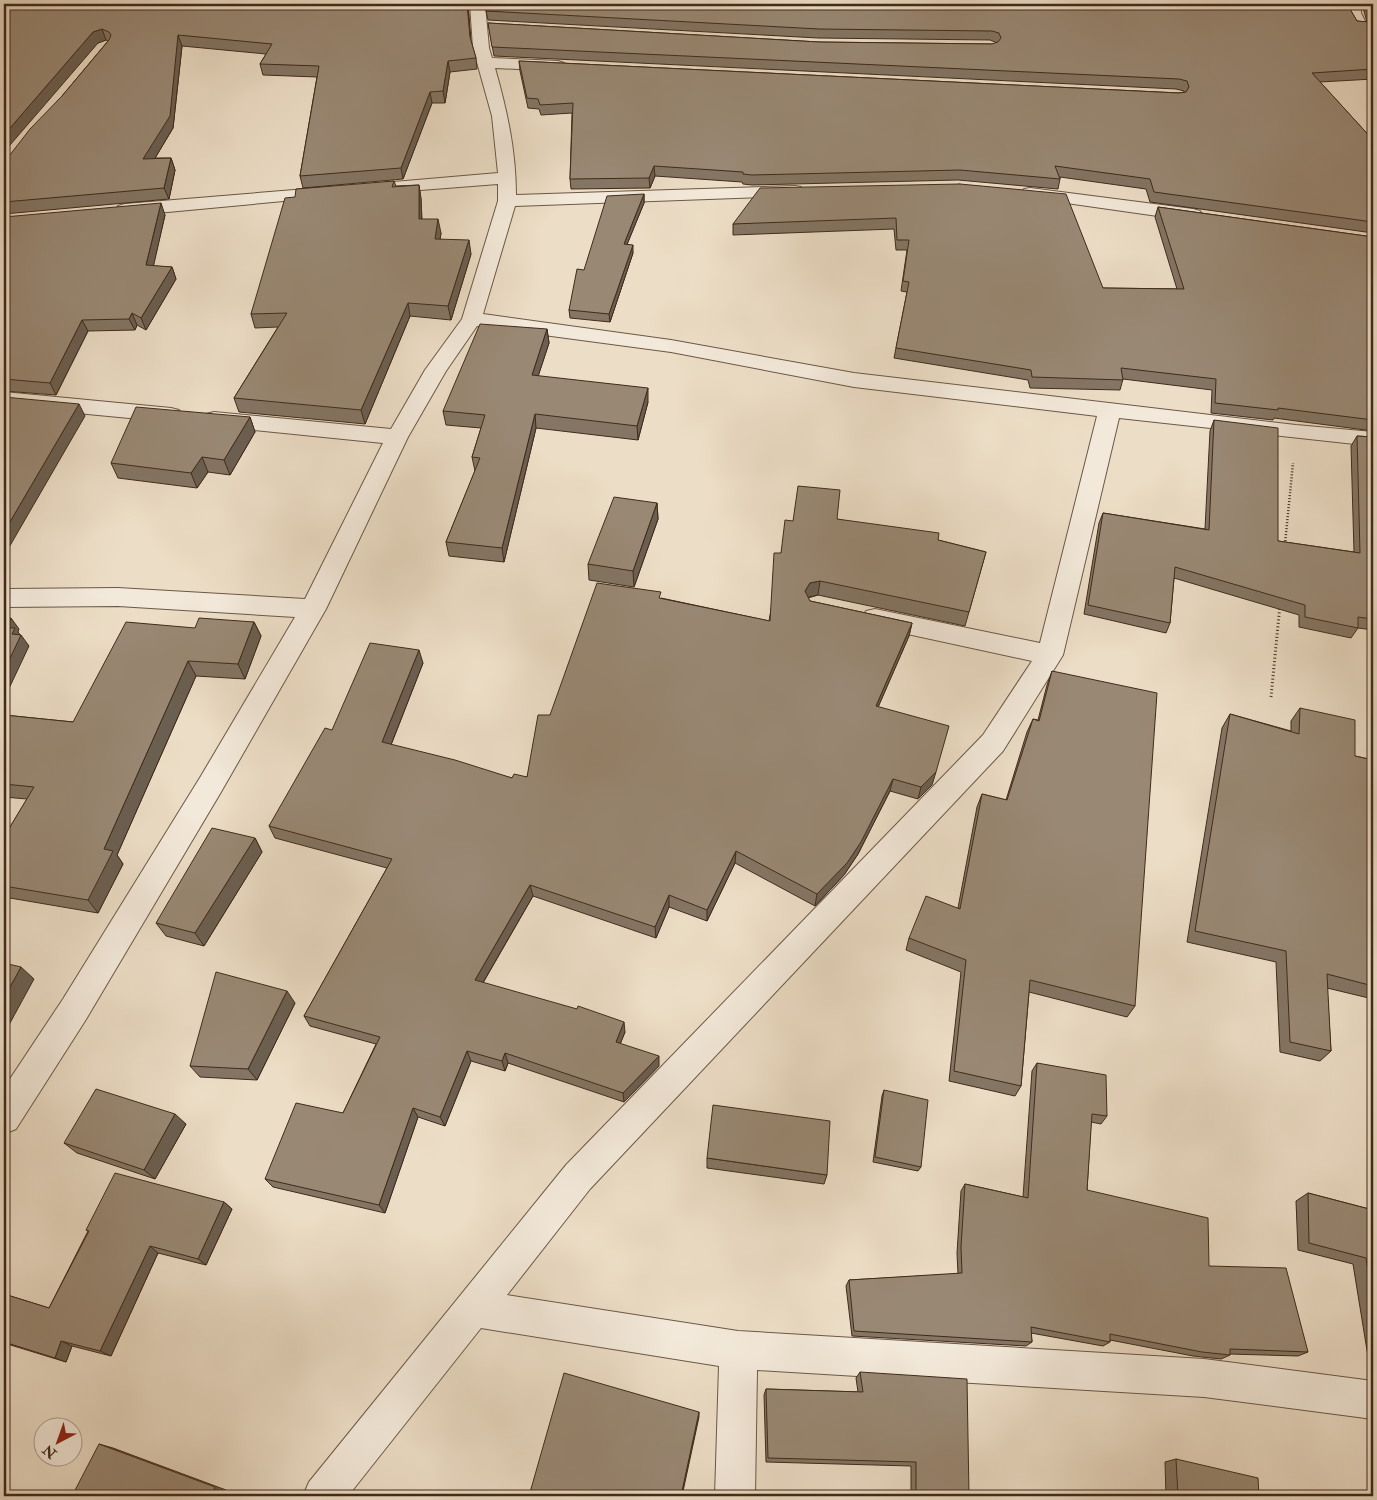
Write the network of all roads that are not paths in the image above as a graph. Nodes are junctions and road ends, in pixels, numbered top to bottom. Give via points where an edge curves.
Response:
1 (1346, 4) edge
2 (485, 19) edge
3 (1360, 27) edge
4 (486, 63) junction
5 (575, 67) edge
6 (507, 189) junction
7 (814, 190) edge
8 (1013, 192) edge
9 (107, 211) edge
10 (1207, 217) edge
11 (472, 319) junction
12 (4, 398) edge
13 (1110, 409) junction
14 (397, 437) junction
15 (1373, 439) edge
16 (4, 598) edge
17 (313, 609) junction
18 (857, 614) edge
19 (1050, 655) junction
20 (4, 1117) edge
21 (474, 1308) junction
22 (738, 1350) junction
23 (1373, 1400) edge
24 (323, 1496) edge
25 (735, 1496) edge

1 - 3 street via 1354,6 1353,14
2 - 4 street via 481,48
4 - 5 street
4 - 6 street via 500,116
6 - 7 street
6 - 9 street via 356,190
6 - 11 street
8 - 10 street
11 - 13 street via 671,346 854,380
11 - 14 street via 436,370
12 - 14 street
13 - 15 street
13 - 19 street
14 - 17 street
16 - 17 street via 118,597
17 - 20 street via 211,784
18 - 19 street
19 - 21 street via 993,743 578,1177
21 - 22 street
21 - 24 street
22 - 23 street via 1204,1378
22 - 25 street

